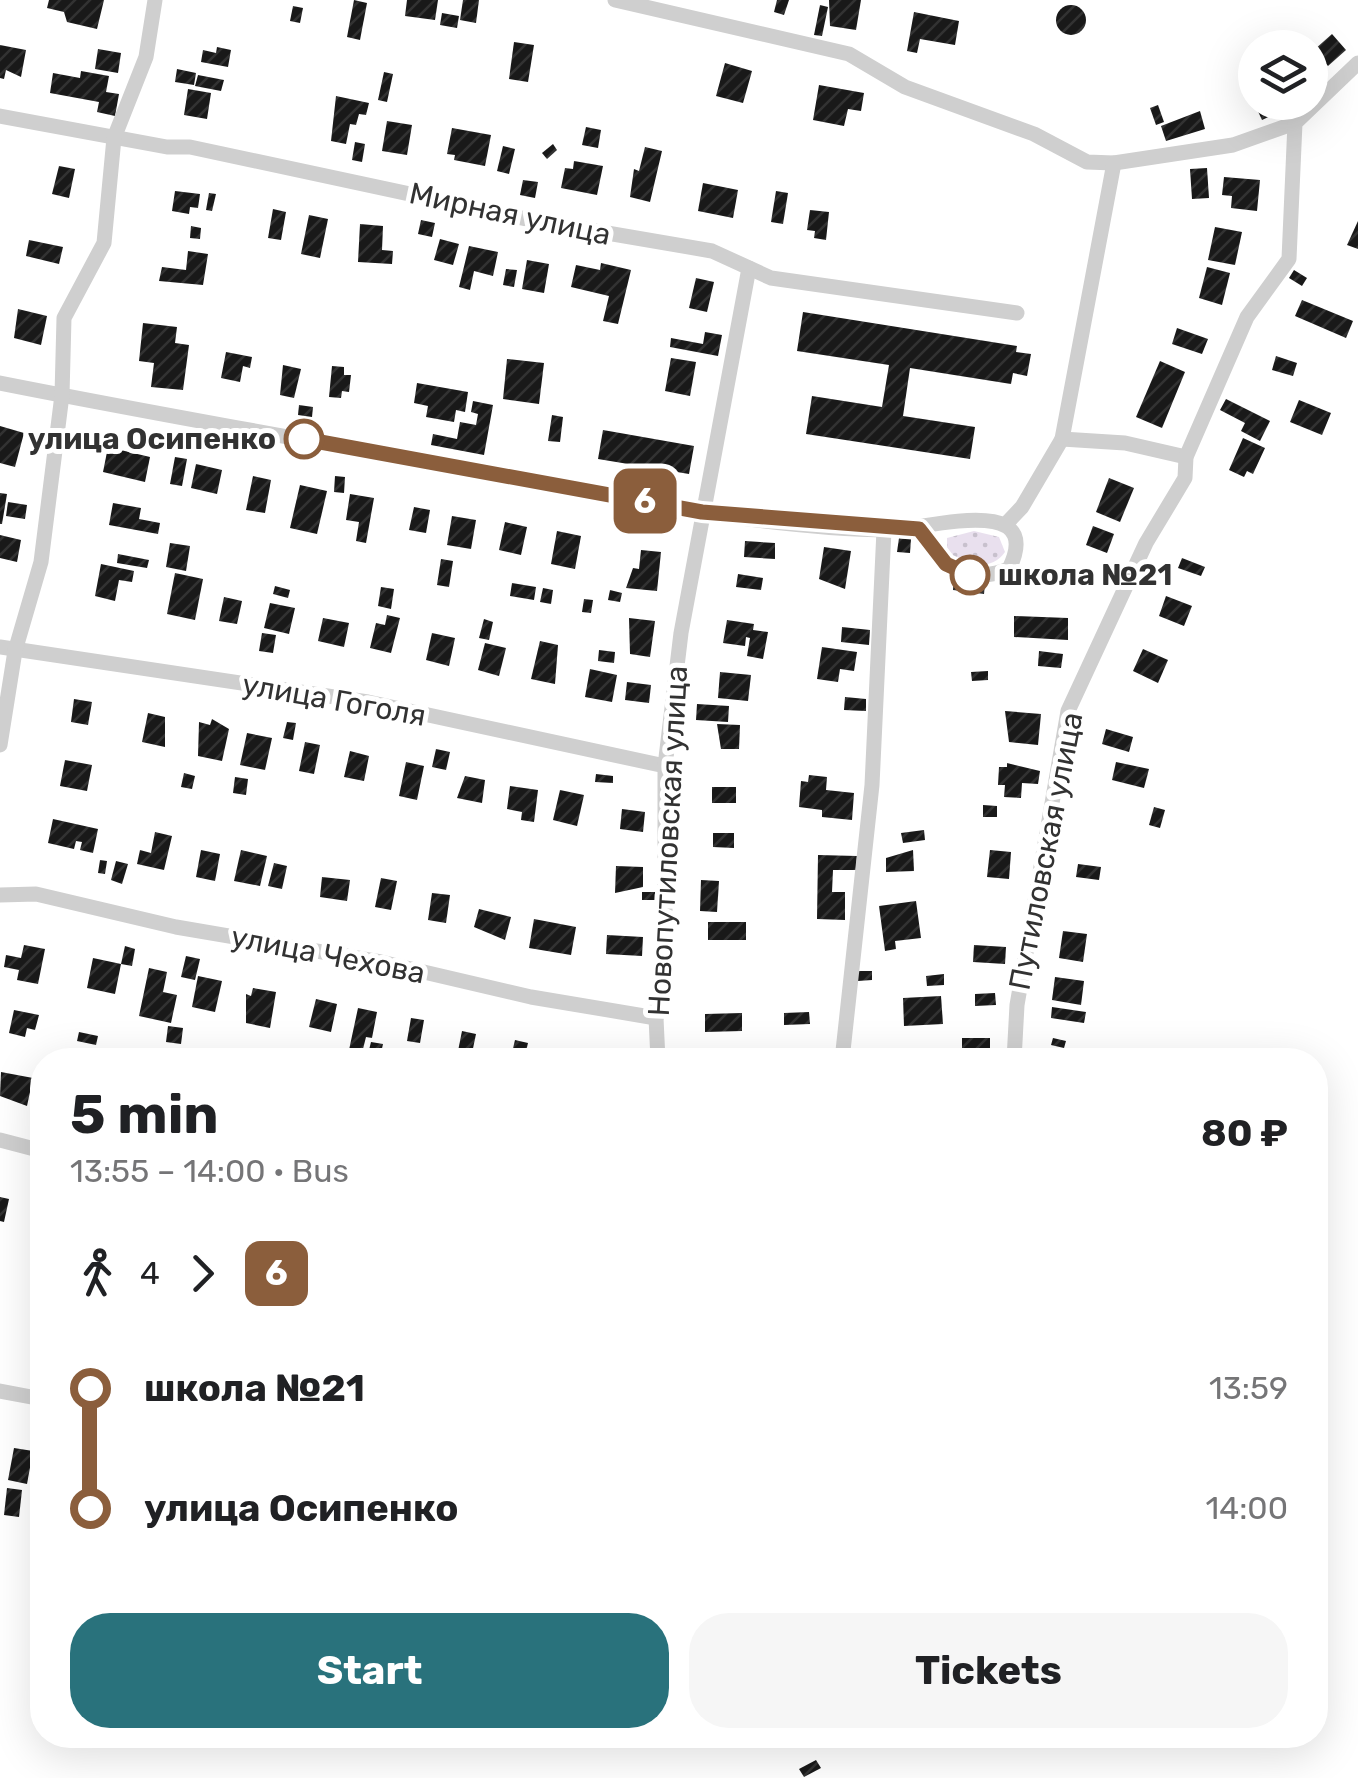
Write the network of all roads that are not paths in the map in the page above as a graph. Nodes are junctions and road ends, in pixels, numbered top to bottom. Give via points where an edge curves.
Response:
1 (155, 0) edge
2 (615, 0) edge
3 (1358, 63) edge
4 (0, 116) edge
5 (1295, 123) junction
6 (114, 138) junction
7 (1114, 163) junction
8 (749, 268) junction
9 (1017, 314) dead end
10 (0, 383) edge
11 (62, 396) junction
12 (1062, 439) junction
13 (1186, 457) junction
14 (702, 512) junction
15 (1005, 525) junction
16 (919, 529) junction
17 (884, 530) junction
18 (8, 649) edge
19 (0, 745) edge
20 (665, 766) junction
21 (0, 895) edge
22 (656, 1018) junction
23 (657, 1048) edge
24 (843, 1048) edge
25 (1015, 1048) edge
26 (0, 1140) edge
27 (30, 1148) edge
28 (0, 1391) edge
29 (30, 1397) edge

1 - 6 street via 146,57
2 - 7 street via 849,54 906,87 1034,134 1087,162
3 - 5 street
4 - 6 street, Мирная улица
5 - 7 street via 1234,145
5 - 13 street, Путиловская улица via 1288,259 1247,317
6 - 8 street, Мирная улица via 190,146 531,220 712,251
6 - 11 street via 104,243 64,318
7 - 12 street
8 - 9 street, Мирная улица via 771,278
8 - 14 street, Новопутиловская улица
10 - 11 street
11 - 14 street
11 - 18 street via 41,562
12 - 13 street via 1125,443
12 - 15 street
13 - 25 street, Путиловская улица via 1185,478 1146,542 1068,711
14 - 17 street
14 - 20 street, Новопутиловская улица
15 - 16 street via 960,519
15 - 16 street via 1015,556 1009,569 990,577 946,564
16 - 17 street
17 - 24 street via 872,785
18 - 19 street
18 - 20 street, улица Гоголя via 368,702
20 - 22 street, Новопутиловская улица via 665,924
21 - 22 street, улица Чехова via 36,894
22 - 23 street, Новопутиловская улица
26 - 27 street
28 - 29 street

